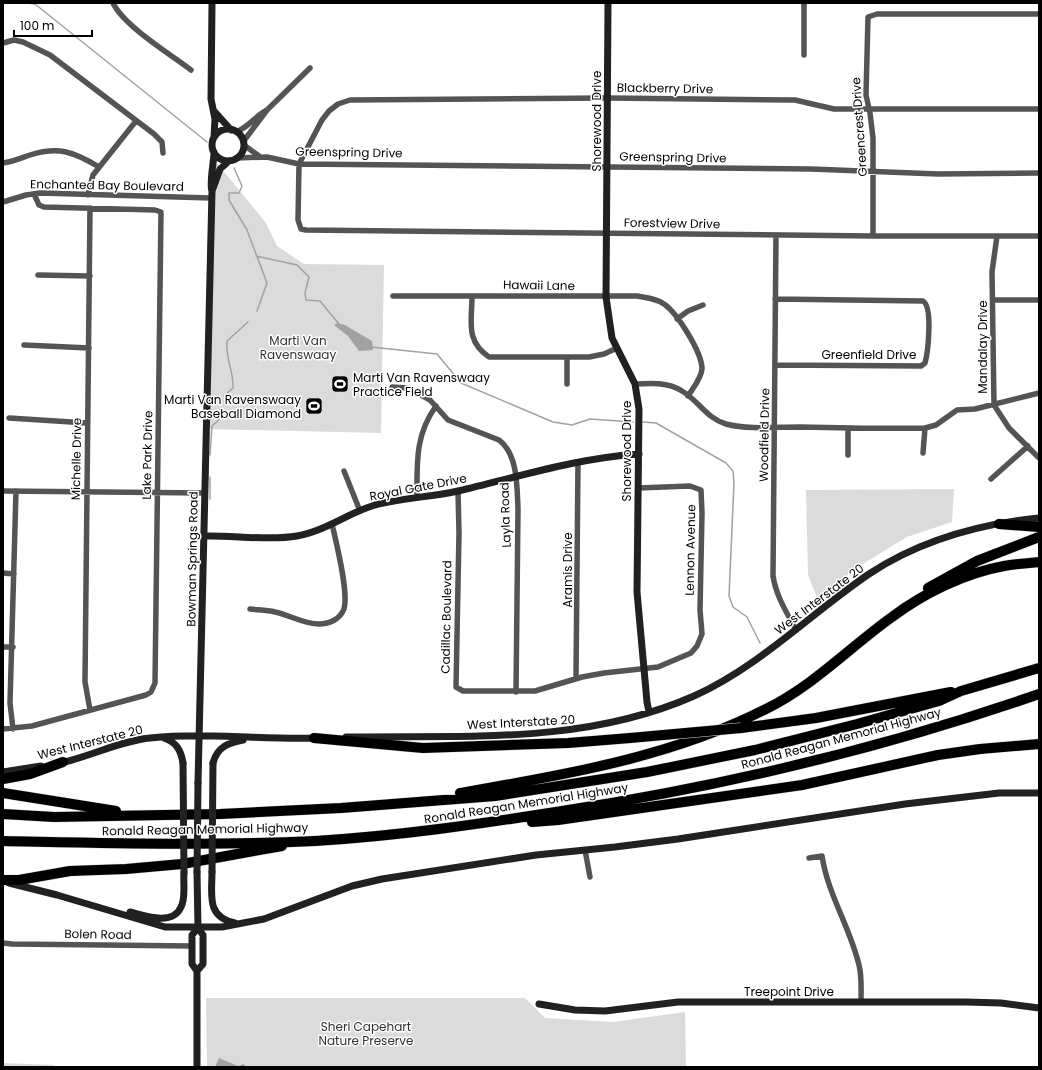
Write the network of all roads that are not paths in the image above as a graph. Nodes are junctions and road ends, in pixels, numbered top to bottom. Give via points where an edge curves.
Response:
1 (113, 3) edge
2 (212, 3) edge
3 (608, 3) edge
4 (804, 3) edge
5 (1039, 14) edge
6 (3, 43) edge
7 (804, 55) dead end
8 (310, 68) dead end
9 (191, 70) dead end
10 (608, 98) junction
11 (213, 109) junction
12 (870, 109) junction
13 (1039, 109) edge
14 (267, 110) junction
15 (136, 120) junction
16 (234, 131) junction
17 (214, 137) junction
18 (243, 143) junction
19 (214, 152) junction
20 (163, 153) dead end
21 (259, 156) junction
22 (233, 160) junction
23 (3, 163) edge
24 (299, 164) junction
25 (99, 167) junction
26 (607, 167) junction
27 (874, 172) junction
28 (1039, 173) edge
29 (34, 194) junction
30 (211, 194) junction
31 (88, 195) junction
32 (3, 202) edge
33 (90, 208) junction
34 (306, 230) joint
35 (606, 233) junction
36 (776, 235) junction
37 (872, 236) junction
38 (997, 236) junction
39 (1039, 236) edge
40 (38, 275) dead end
41 (90, 276) junction
42 (393, 296) dead end
43 (472, 296) junction
44 (606, 297) junction
45 (775, 299) junction
46 (993, 300) junction
47 (1039, 300) edge
48 (703, 305) dead end
49 (677, 318) junction
50 (24, 345) dead end
51 (89, 348) junction
52 (617, 348) junction
53 (567, 357) junction
54 (776, 364) junction
55 (567, 384) dead end
56 (635, 384) junction
57 (392, 386) dead end
58 (1039, 393) edge
59 (688, 396) junction
60 (994, 405) junction
61 (436, 406) junction
62 (9, 418) dead end
63 (87, 422) junction
64 (775, 427) junction
65 (848, 428) junction
66 (924, 428) junction
67 (1028, 446) junction
68 (923, 453) dead end
69 (639, 454) junction
70 (848, 455) dead end
71 (1039, 458) edge
72 (578, 462) junction
73 (344, 471) dead end
74 (515, 477) junction
75 (991, 479) dead end
76 (638, 488) junction
77 (3, 491) edge
78 (16, 491) junction
79 (458, 491) junction
80 (86, 492) junction
81 (157, 493) junction
82 (204, 493) junction
83 (417, 498) junction
84 (360, 511) junction
85 (1039, 518) edge
86 (332, 524) junction
87 (999, 524) junction
88 (1039, 527) edge
89 (203, 536) junction
90 (1039, 537) edge
91 (1039, 562) edge
92 (3, 573) edge
93 (14, 574) junction
94 (913, 602) junction
95 (250, 609) dead end
96 (796, 630) junction
97 (3, 647) edge
98 (13, 647) junction
99 (694, 650) joint
100 (1039, 668) edge
101 (644, 670) junction
102 (576, 678) junction
103 (961, 691) junction
104 (516, 692) junction
105 (1039, 694) edge
106 (90, 710) junction
107 (649, 712) junction
108 (3, 729) edge
109 (13, 729) junction
110 (198, 736) junction
111 (162, 737) junction
112 (257, 738) junction
113 (314, 738) junction
114 (1039, 744) edge
115 (63, 762) junction
116 (3, 772) edge
117 (3, 779) edge
118 (3, 793) edge
119 (1039, 793) edge
120 (400, 803) junction
121 (3, 814) edge
122 (143, 816) junction
123 (462, 827) junction
124 (3, 841) edge
125 (313, 841) junction
126 (585, 850) junction
127 (810, 858) dead end
128 (590, 877) dead end
129 (3, 881) edge
130 (110, 911) junction
131 (239, 924) junction
132 (198, 928) junction
133 (3, 943) edge
134 (192, 946) junction
135 (197, 971) junction
136 (861, 1002) junction
137 (539, 1004) dead end
138 (1039, 1008) edge
139 (197, 1067) edge

1 - 9 street via 127,21
2 - 11 street
3 - 10 street, Shorewood Drive
4 - 7 street
5 - 12 street, Greencrest Drive via 877,14 868,17 866,95
6 - 15 street via 14,40 54,58
8 - 14 street
10 - 12 street, Blackberry Drive via 795,100 834,109
10 - 24 street, Blackberry Drive via 350,100 338,104 329,111
10 - 26 street, Shorewood Drive
11 - 16 street
11 - 17 street
12 - 13 street, Blackberry Drive
12 - 27 street, Greencrest Drive
14 - 16 street via 260,113 246,128
14 - 18 street
15 - 20 street via 160,139
15 - 25 street
16 - 17 street via 222,131
16 - 18 street
17 - 19 street
18 - 21 street, Greenspring Drive
18 - 22 street via 240,155
19 - 22 street via 221,159
19 - 30 street, Bowman Springs Road
21 - 22 street, Greenspring Drive
21 - 24 street, Greenspring Drive
22 - 30 street, Bowman Springs Road via 220,169
23 - 25 street via 58,150 78,155
24 - 26 street, Greenspring Drive
24 - 34 street, Blackberry Drive via 299,226
25 - 31 street via 93,175
26 - 27 street, Greenspring Drive
26 - 35 street, Shorewood Drive
27 - 28 street, Greenspring Drive
27 - 37 street, Greencrest Drive
29 - 31 street, Enchanted Bay Boulevard
29 - 32 street, Enchanted Bay Boulevard
29 - 33 street via 39,205
30 - 31 street, Enchanted Bay Boulevard
30 - 82 street, Bowman Springs Road
33 - 41 street, Michelle Drive
33 - 81 street, Lake Park Drive via 161,212
34 - 35 street, Forestview Drive
35 - 36 street, Forestview Drive
35 - 44 street, Shorewood Drive
36 - 37 street, Forestview Drive
36 - 45 street, Woodfield Drive
37 - 38 street, Forestview Drive
38 - 39 street, Forestview Drive
38 - 46 street, Mandalay Drive via 993,260
40 - 41 street
41 - 51 street, Michelle Drive
42 - 43 street, Hawaii Lane
43 - 44 street, Hawaii Lane
43 - 53 street via 474,342 480,351 489,357
44 - 49 street, Hawaii Lane via 637,296 653,299 663,303
44 - 52 street, Shorewood Drive via 612,338
45 - 54 street, Woodfield Drive
45 - 54 street, Greenfield Drive via 923,301 926,304 928,329 927,357 924,364
46 - 47 street
46 - 60 street, Mandalay Drive
48 - 49 street
49 - 59 street, Hawaii Lane via 700,356 702,368 700,378
50 - 51 street
51 - 63 street, Michelle Drive
52 - 53 street via 589,357
52 - 56 street, Shorewood Drive
53 - 55 street
54 - 64 street, Woodfield Drive
56 - 59 street via 658,383 683,391
56 - 69 street, Shorewood Drive via 639,409
57 - 61 street, Layla Road via 416,392
58 - 60 street
59 - 64 street via 707,414 725,424
60 - 66 street via 957,410 936,425
60 - 67 street, Mandalay Drive via 1009,428
61 - 74 street, Layla Road via 448,420 505,445
61 - 83 street via 428,416 419,440
62 - 63 street
63 - 80 street, Michelle Drive
64 - 65 street
64 - 96 street, Woodfield Drive via 773,576 779,598
65 - 66 street
65 - 70 street
66 - 68 street
67 - 71 street, Mandalay Drive
67 - 75 street
69 - 72 street, Royal Gate Drive
69 - 76 street, Shorewood Drive
72 - 74 street, Royal Gate Drive
72 - 102 street, Aramis Drive
73 - 84 street
74 - 79 street, Royal Gate Drive
74 - 104 street, Layla Road via 518,509
76 - 99 street, Lennon Avenue via 690,486 701,490 702,634
76 - 101 street, Shorewood Drive via 637,592
77 - 78 street
78 - 80 street
78 - 93 street
79 - 83 street, Royal Gate Drive
79 - 104 street, Cadillac Boulevard via 456,687 463,691
80 - 81 street
80 - 106 street, Michelle Drive via 84,682
81 - 82 street
81 - 106 street, Lake Park Drive via 155,683 151,692 146,695
82 - 89 street, Bowman Springs Road
83 - 84 street, Royal Gate Drive via 390,502
84 - 86 street, Royal Gate Drive
85 - 87 street, West Interstate 20
86 - 89 street, Royal Gate Drive via 295,537
86 - 95 street via 345,595 340,615 331,622 319,624 290,618 276,612
87 - 88 highway
87 - 96 street, West Interstate 20 via 940,539 899,558 871,573
89 - 110 street, Bowman Springs Road
90 - 94 highway via 1001,550 959,570 919,594
91 - 94 highway via 984,571
92 - 93 street
93 - 98 street
94 - 120 highway via 816,678 768,709 710,735 618,762 515,784
96 - 107 street, West Interstate 20 via 770,651 722,681 693,696
97 - 98 street
98 - 109 street via 10,703
99 - 101 street, Cadillac Boulevard via 658,668
100 - 103 highway, Ronald Reagan Memorial Highway
101 - 102 street, Cadillac Boulevard
101 - 107 street, Shorewood Drive
102 - 104 street, Cadillac Boulevard via 535,691
103 - 113 highway, bridge via 816,718 741,728 568,743 423,748
103 - 120 highway, Ronald Reagan Memorial Highway via 939,701 811,736 648,772 496,796
105 - 123 highway, Ronald Reagan Memorial Highway via 918,733 785,768 644,798
106 - 109 street
107 - 113 street, West Interstate 20 via 613,723 536,735
108 - 109 street
110 - 111 street, West Interstate 20
110 - 112 street, West Interstate 20
110 - 132 street, Bowman Springs Road, bridge
111 - 115 street, West Interstate 20 via 120,744
111 - 130 street, bridge via 171,740 177,746 183,763 184,873 181,907 176,914 166,919
112 - 113 street, West Interstate 20
112 - 131 street, bridge via 226,745 219,750 213,763 212,900 214,911 223,920
114 - 123 highway via 938,755 802,785 745,794 558,820
115 - 116 street, West Interstate 20
115 - 117 highway via 30,774
118 - 122 highway
119 - 126 street via 999,793 905,804 678,839
120 - 122 highway, Ronald Reagan Memorial Highway via 266,812
121 - 122 highway, Ronald Reagan Memorial Highway via 54,817
123 - 125 highway, Ronald Reagan Memorial Highway
124 - 125 highway, Ronald Reagan Memorial Highway via 135,844
125 - 129 highway via 182,864 70,871
126 - 128 street
126 - 131 street via 536,854 368,882 279,914
127 - 136 street via 822,856 826,880 857,958
129 - 130 street
130 - 132 street via 165,927
131 - 132 street
132 - 134 street via 192,935
132 - 135 street via 203,935 203,964
133 - 134 street, Bolen Road
134 - 135 street via 192,964
135 - 139 street
136 - 137 street, Treepoint Drive via 678,1002 605,1011 575,1010
136 - 138 street, Treepoint Drive via 1000,1003

